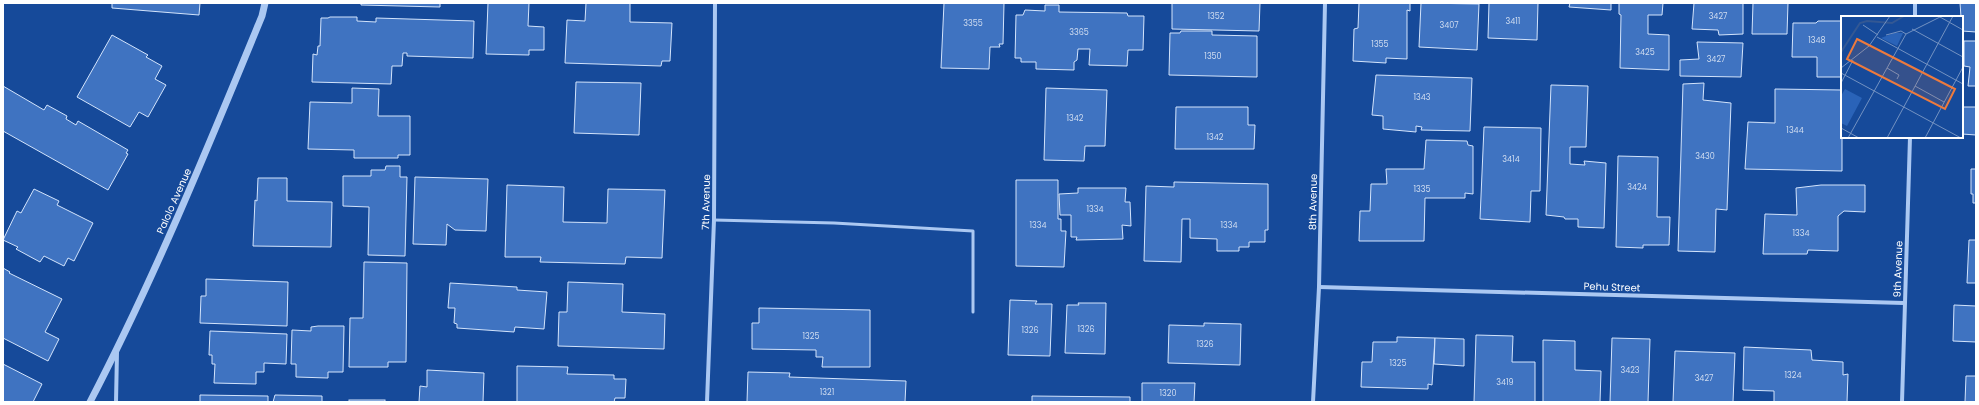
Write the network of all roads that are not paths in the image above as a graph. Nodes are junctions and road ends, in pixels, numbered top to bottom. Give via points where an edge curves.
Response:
1 (265, 3) edge
2 (715, 3) edge
3 (1325, 3) edge
4 (1915, 3) edge
5 (1915, 16) edge
6 (1910, 138) edge
7 (714, 220) junction
8 (1319, 287) junction
9 (1904, 303) junction
10 (973, 312) dead end
11 (117, 350) junction
12 (90, 402) edge
13 (116, 402) edge
14 (707, 402) edge
15 (1313, 402) edge
16 (1902, 402) edge

1 - 11 street, Palolo Avenue via 262,16 190,191
2 - 7 street, 7th Avenue
3 - 8 street, 8th Avenue
4 - 5 street
6 - 9 street, 9th Avenue
7 - 10 lane via 834,223 973,231
7 - 14 street, 7th Avenue
8 - 9 street, Pehu Street
8 - 15 street, 8th Avenue
9 - 16 street, 9th Avenue
11 - 12 street, Palolo Avenue
11 - 13 street

